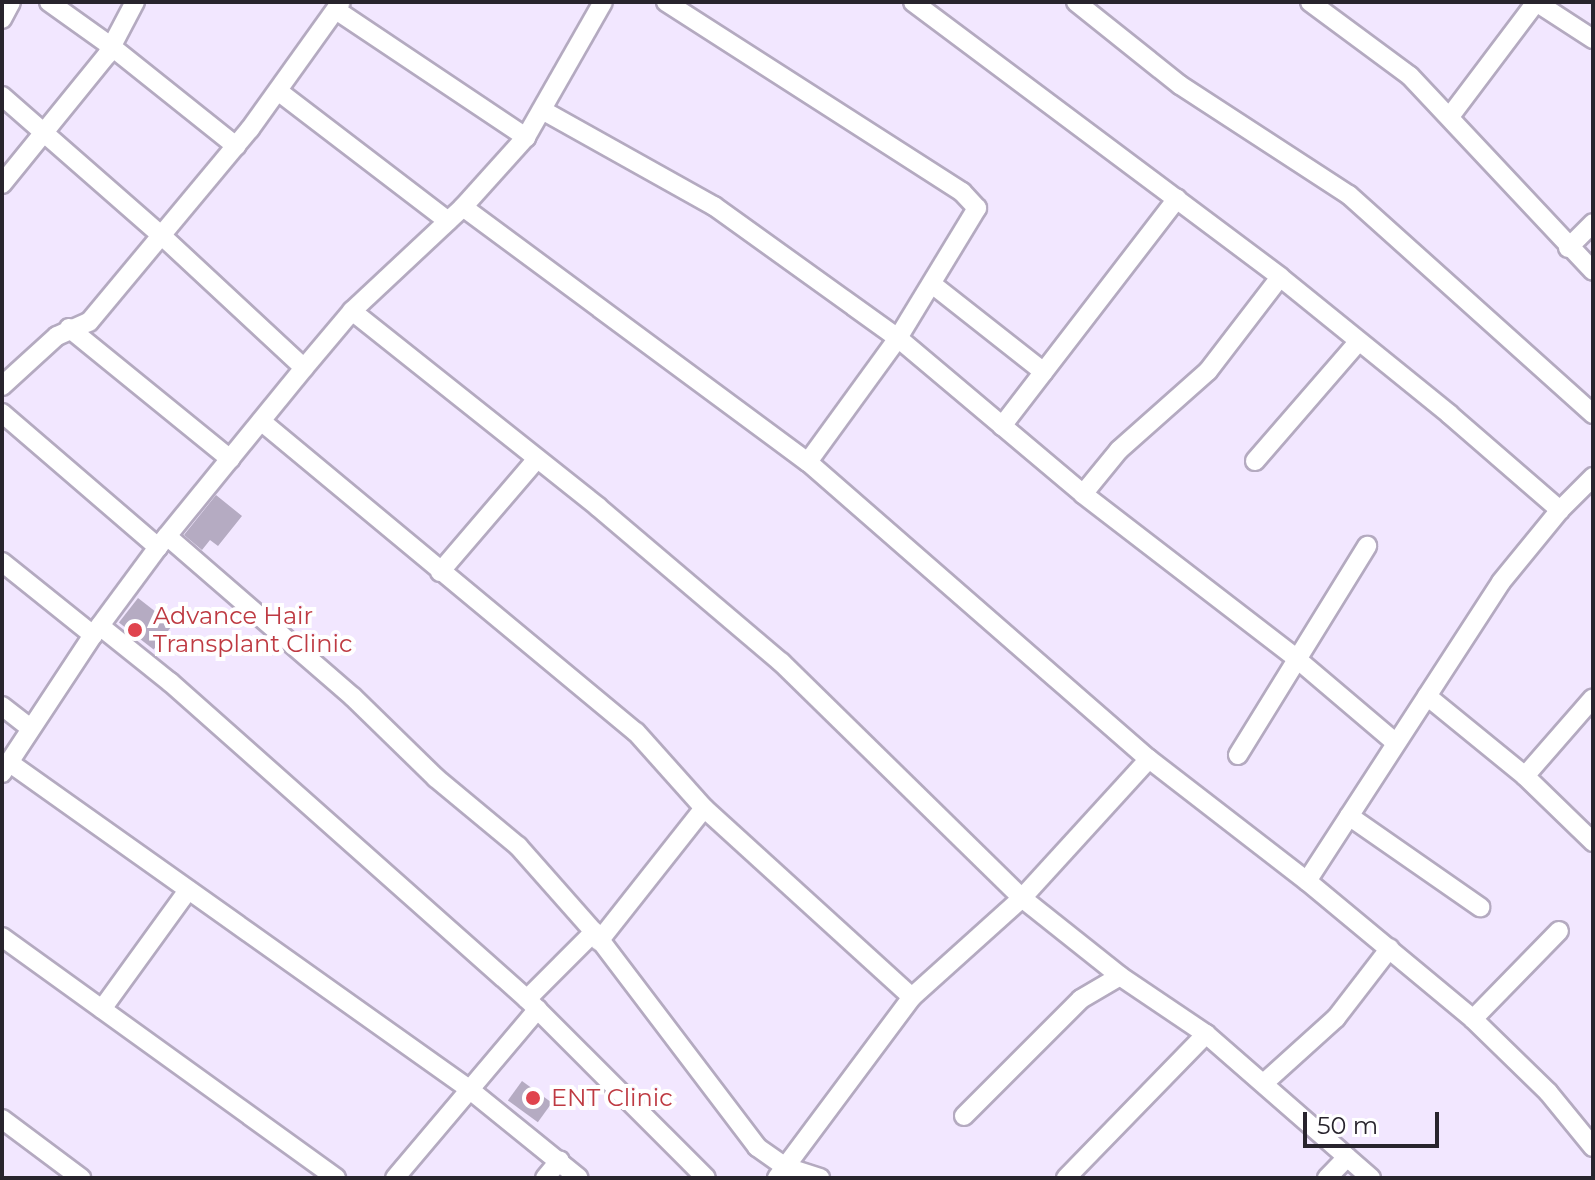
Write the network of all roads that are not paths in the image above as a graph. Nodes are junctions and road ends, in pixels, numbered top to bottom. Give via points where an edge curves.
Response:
1 (11, 2) edge
2 (49, 2) edge
3 (135, 2) edge
4 (603, 2) edge
5 (666, 2) edge
6 (913, 2) edge
7 (1076, 2) edge
8 (1310, 2) edge
9 (338, 6) edge
10 (2, 19) edge
11 (1593, 39) edge
12 (112, 47) junction
13 (278, 91) junction
14 (2, 96) edge
15 (544, 111) junction
16 (1451, 115) junction
17 (45, 134) junction
18 (526, 137) junction
19 (236, 146) junction
20 (2, 184) edge
21 (1177, 199) junction
22 (463, 207) junction
23 (448, 221) junction
24 (1593, 223) edge
25 (161, 235) junction
26 (1568, 248) junction
27 (1593, 271) edge
28 (1280, 277) junction
29 (932, 284) junction
30 (352, 311) junction
31 (69, 328) junction
32 (898, 338) junction
33 (1358, 342) junction
34 (304, 368) junction
35 (1044, 372) junction
36 (2, 386) edge
37 (2, 413) edge
38 (1593, 414) edge
39 (261, 421) junction
40 (1002, 426) junction
41 (230, 459) junction
42 (537, 459) junction
43 (1255, 461) dead end
44 (808, 462) junction
45 (1593, 477) edge
46 (1083, 494) junction
47 (1560, 510) junction
48 (163, 542) junction
49 (1367, 546) dead end
50 (2, 562) edge
51 (440, 572) junction
52 (97, 630) junction
53 (1297, 659) junction
54 (1427, 696) junction
55 (1593, 698) edge
56 (2, 706) edge
57 (30, 728) junction
58 (1395, 742) junction
59 (1238, 755) dead end
60 (1149, 759) junction
61 (6, 768) edge
62 (1525, 776) junction
63 (704, 808) junction
64 (1349, 816) junction
65 (1593, 842) edge
66 (1307, 881) junction
67 (188, 890) junction
68 (1022, 898) junction
69 (1480, 907) dead end
70 (1559, 931) dead end
71 (596, 936) junction
72 (2, 937) edge
73 (1390, 948) junction
74 (1120, 976) junction
75 (912, 997) junction
76 (532, 1004) junction
77 (102, 1009) junction
78 (1473, 1019) junction
79 (1206, 1034) junction
80 (1264, 1083) junction
81 (469, 1089) junction
82 (964, 1116) dead end
83 (2, 1119) edge
84 (1593, 1147) edge
85 (1347, 1157) junction
86 (560, 1160) junction
87 (781, 1172) edge
88 (81, 1178) edge
89 (336, 1178) edge
90 (395, 1178) edge
91 (545, 1178) edge
92 (579, 1178) edge
93 (706, 1178) edge
94 (820, 1178) edge
95 (1066, 1178) edge
96 (1327, 1178) edge
97 (1371, 1178) edge

1 - 10 street
2 - 12 street
3 - 12 street
4 - 15 street
5 - 29 street via 971,200 977,208 973,219
6 - 21 street
7 - 38 street via 1180,85 1349,195
8 - 16 street via 1410,76
9 - 13 street
9 - 18 street
11 - 16 street via 1536,2
12 - 17 street
12 - 19 street
13 - 19 street
13 - 23 street
14 - 17 street
15 - 18 street
15 - 32 street via 714,206
16 - 26 street
17 - 20 street
17 - 25 street
18 - 22 street
19 - 25 street
21 - 28 street
21 - 35 street
22 - 23 street
22 - 44 street
23 - 30 street
24 - 26 street
25 - 31 street via 89,322
25 - 34 street
26 - 27 street
28 - 33 street
28 - 46 street via 1208,371 1119,450
29 - 32 street
29 - 35 street
30 - 34 street
30 - 42 street
31 - 36 street
31 - 41 street
32 - 40 street
32 - 44 street
33 - 43 street
33 - 47 street
34 - 39 street
35 - 40 street
37 - 48 street
39 - 41 street
39 - 51 street
40 - 46 street
41 - 48 street
42 - 51 street
42 - 68 street via 781,662
44 - 60 street
45 - 47 street
46 - 53 street
47 - 54 street via 1501,582
48 - 52 street
48 - 71 street via 353,697 447,788 518,846
49 - 53 street
50 - 52 street
51 - 63 street via 636,732
52 - 57 street
52 - 76 street via 170,682
53 - 58 street
53 - 59 street
54 - 58 street
54 - 62 street
55 - 62 street
56 - 57 street
57 - 61 street
58 - 64 street
60 - 66 street
60 - 68 street
61 - 67 street
62 - 65 street
63 - 71 street
63 - 75 street
64 - 66 street
64 - 69 street
66 - 73 street
67 - 77 street
67 - 81 street
68 - 74 street
68 - 75 street
70 - 78 street
71 - 76 street
71 - 87 street
72 - 77 street
73 - 78 street
73 - 80 street via 1336,1018
74 - 79 street
74 - 82 street via 1081,999
75 - 87 street
76 - 81 street
76 - 93 street
77 - 89 street
78 - 84 street via 1548,1092
79 - 80 street
79 - 95 street
80 - 85 street
81 - 86 street
81 - 90 street
83 - 88 street
85 - 96 street
85 - 97 street
86 - 91 street
86 - 92 street
87 - 94 street

